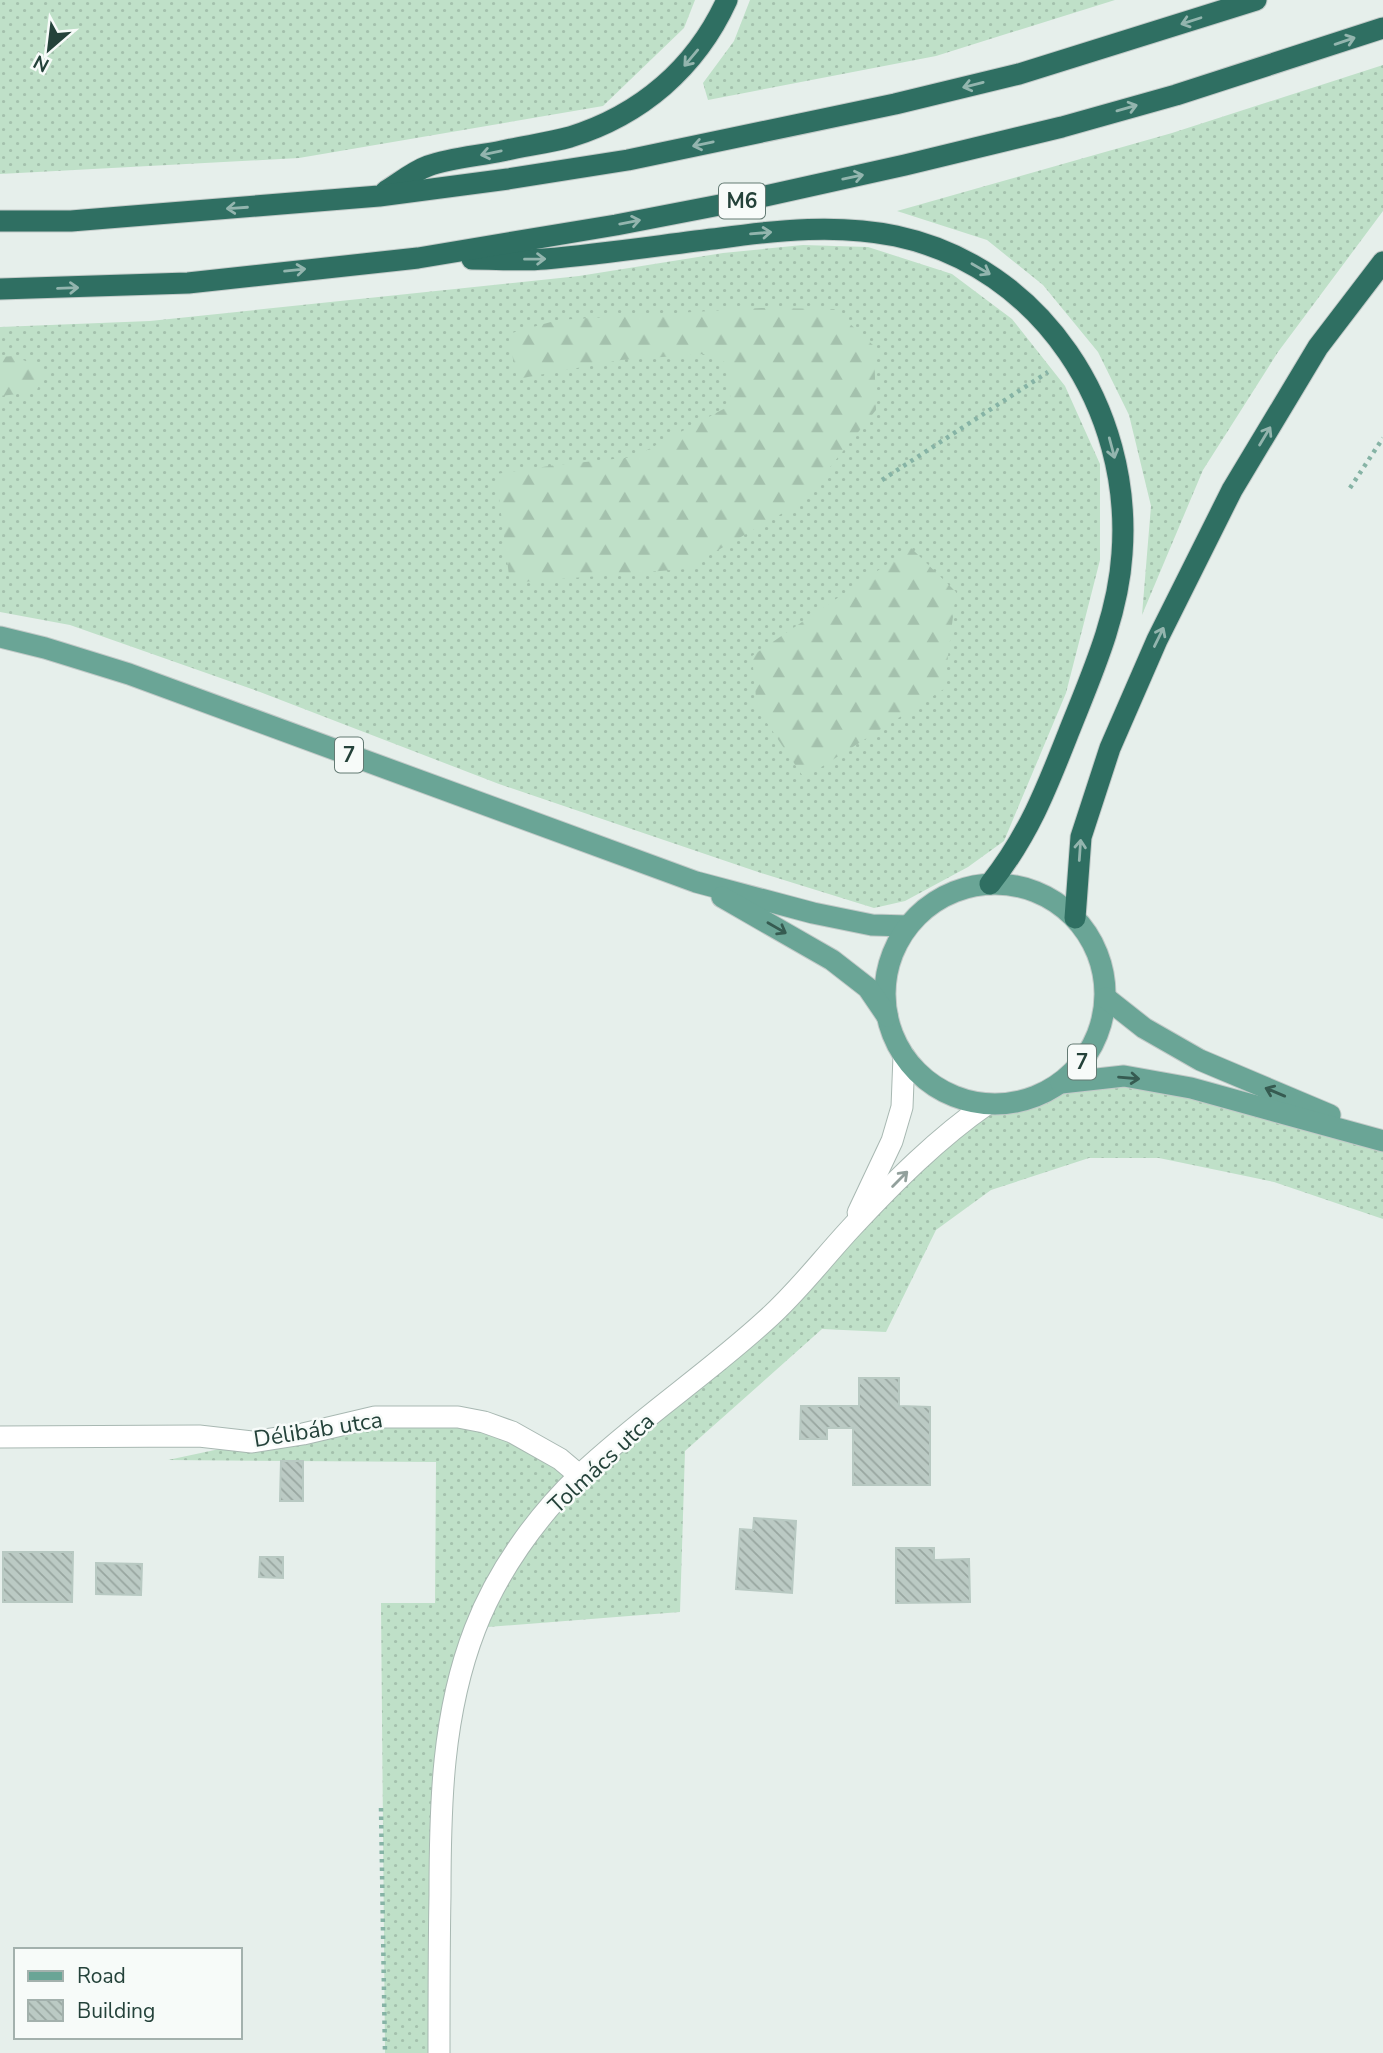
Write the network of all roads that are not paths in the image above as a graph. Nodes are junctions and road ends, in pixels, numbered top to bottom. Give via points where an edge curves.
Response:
1 (727, 0) edge
2 (1256, 0) edge
3 (1383, 28) edge
4 (379, 196) junction
5 (0, 221) edge
6 (418, 258) junction
7 (1383, 262) edge
8 (0, 289) edge
9 (0, 637) edge
10 (696, 882) junction
11 (990, 884) junction
12 (1075, 918) junction
13 (908, 926) junction
14 (1106, 998) junction
15 (887, 1016) junction
16 (904, 1056) junction
17 (1061, 1083) junction
18 (987, 1104) junction
19 (1383, 1140) edge
20 (852, 1227) junction
21 (0, 1437) edge
22 (579, 1475) junction
23 (439, 2053) edge

1 -> 4 highway via 694,55 633,110 568,137 427,166
2 -> 4 highway via 1019,74 895,104 628,160
6 -> 3 highway, M6 via 705,208 905,166 1176,95
4 -> 5 highway via 71,220
8 -> 6 highway, M6 via 188,283
6 -> 11 highway via 542,260 755,233 857,230 896,236 961,258 993,276 1046,323 1082,374 1104,423 1123,495 1122,556 1106,632 1044,795
12 -> 7 highway via 1081,837 1110,748 1157,640 1233,491 1304,371 1346,307
9 - 10 main road, 7 via 129,674
10 - 13 main road, 7 via 813,913 872,925
10 -> 15 main road, 7 via 832,960 868,988
11 - 12 main road, 7 via 1036,891
11 - 13 main road, 7 via 950,893 920,912
12 - 14 main road, 7 via 1102,963
13 - 15 main road, 7 via 890,960
14 - 17 main road, 7 via 1097,1037 1082,1062
19 -> 14 main road, 7 via 1200,1060 1144,1028
15 - 16 main road, 7
16 - 18 main road, 7 via 932,1084 967,1101
16 - 20 street, Tolmács utca via 902,1107 892,1141
17 - 18 main road, 7 via 1026,1100
17 -> 19 main road, 7 via 1124,1076 1191,1088
20 -> 18 street, Tolmács utca via 959,1123
20 - 22 street, Tolmács utca via 768,1319
21 - 22 street, Délibáb utca via 199,1436 253,1442 374,1417 458,1417 512,1432
22 - 23 street, Tolmács utca via 504,1569 475,1628 456,1690 442,1796

